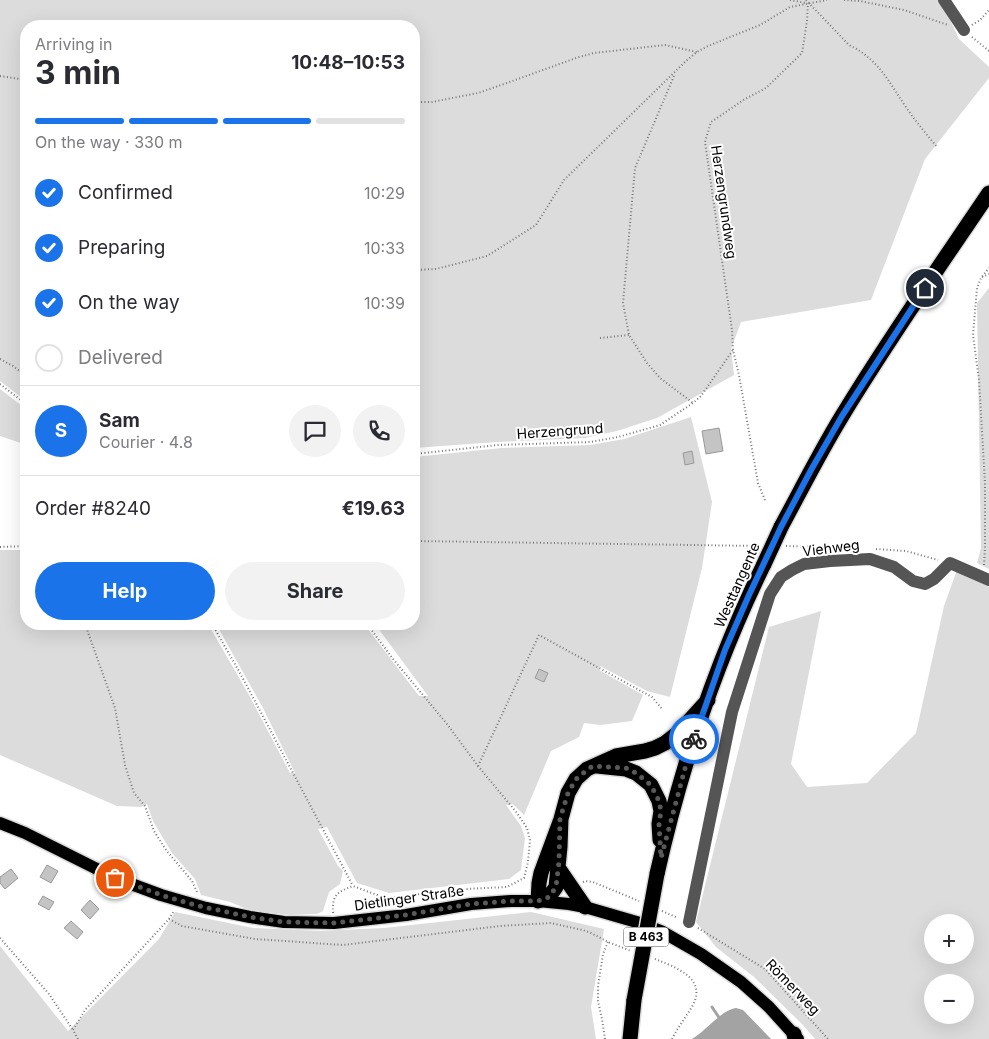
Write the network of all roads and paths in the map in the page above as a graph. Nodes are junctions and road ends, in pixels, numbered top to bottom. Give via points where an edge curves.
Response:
1 (790, 0) edge
2 (806, 0) edge
3 (827, 0) edge
4 (844, 0) edge
5 (944, 0) edge
6 (808, 3) junction
7 (989, 10) edge
8 (964, 30) junction
9 (989, 51) edge
10 (697, 52) junction
11 (675, 73) junction
12 (0, 76) edge
13 (20, 79) edge
14 (420, 102) edge
15 (937, 147) dead end
16 (989, 193) edge
17 (989, 268) edge
18 (420, 270) edge
19 (989, 274) edge
20 (980, 278) junction
21 (629, 335) junction
22 (600, 338) dead end
23 (733, 350) junction
24 (0, 359) edge
25 (20, 371) edge
26 (0, 384) edge
27 (20, 399) edge
28 (693, 403) junction
29 (420, 453) edge
30 (765, 500) dead end
31 (420, 541) edge
32 (20, 546) edge
33 (767, 546) dead end
34 (784, 546) dead end
35 (818, 546) dead end
36 (0, 547) edge
37 (986, 579) edge
38 (87, 630) edge
39 (215, 630) edge
40 (372, 630) edge
41 (708, 700) junction
42 (662, 709) dead end
43 (478, 766) junction
44 (593, 766) junction
45 (560, 819) junction
46 (0, 822) edge
47 (661, 858) junction
48 (559, 869) junction
49 (353, 886) junction
50 (570, 888) junction
51 (180, 901) junction
52 (538, 901) junction
53 (645, 904) dead end
54 (199, 906) junction
55 (585, 907) junction
56 (663, 911) dead end
57 (170, 919) junction
58 (689, 922) junction
59 (334, 923) junction
60 (598, 937) dead end
61 (0, 938) edge
62 (608, 942) dead end
63 (692, 979) dead end
64 (73, 1030) junction
65 (796, 1037) edge
66 (78, 1039) edge
67 (605, 1039) edge
68 (630, 1039) edge
69 (672, 1039) edge
70 (828, 1039) edge

1 - 6 path
2 - 6 path
3 - 6 path
4 - 8 path via 904,10
5 - 8 street
6 - 10 path via 790,7 746,32
6 - 15 path via 849,45 879,67
6 - 23 path, Herzengrundweg via 802,53 766,88 711,122 705,142
7 - 8 path
8 - 9 path
10 - 11 path
10 - 14 path via 664,45 594,53 478,92
11 - 18 path via 564,180 536,225 487,256
11 - 21 path via 635,168 623,303
12 - 13 path
16 - 41 highway, Westtangente / B 463, bridge via 875,364 811,470 749,595
17 - 20 path
19 - 20 path
20 - 37 path via 973,335 985,483
21 - 22 path
21 - 28 path via 656,373
23 - 28 path, Herzengrund
23 - 30 path, Herzengrundweg via 758,483
24 - 25 path
26 - 27 path
28 - 29 path, Herzengrund via 660,425 618,437 590,442 498,445
31 - 33 path
32 - 36 path
34 - 35 path, Viehweg
37 - 58 street, Viehweg via 950,563 925,584 913,581 894,567 870,559 804,564 781,577 770,594 732,712
38 - 54 path via 115,708 125,765 134,793 145,806 154,832 192,881
39 - 49 path
40 - 43 path
41 - 44 highway, B 463 via 665,743 645,752 616,756
41 - 47 highway, Westtangente / B 463 via 687,761
42 - 43 path via 652,697 539,635
43 - 49 path via 527,828 530,840 524,878 507,887 445,890 385,898
44 - 45 highway, B 463 via 576,779
44 - 47 highway, B 463 via 626,768 651,785 661,811
45 - 48 highway, B 463
45 - 52 highway, B 463 via 541,873
46 - 51 main road, Dietlinger Straße via 115,878
47 - 68 highway, Westtangente / B 463, bridge via 634,1000
48 - 50 highway
48 - 52 highway, B 463 via 556,887 549,897
49 - 59 path via 339,892 332,902
50 - 53 path via 585,881 593,882
50 - 55 highway
51 - 54 main road, Dietlinger Straße
51 - 57 path
52 - 55 main road, Dietlinger Straße
52 - 59 main road, Dietlinger Straße via 471,904
54 - 59 main road, Dietlinger Straße via 284,922
55 - 65 main road, Dietlinger Straße via 640,923 677,939 741,982
56 - 58 path, Römerweg
57 - 60 path via 182,926 254,939 343,945 500,926 551,924 583,930
57 - 64 path via 85,1010
58 - 70 path, Römerweg via 765,969
61 - 64 path via 49,994
62 - 67 path via 598,986
63 - 69 path via 696,997
64 - 66 path

